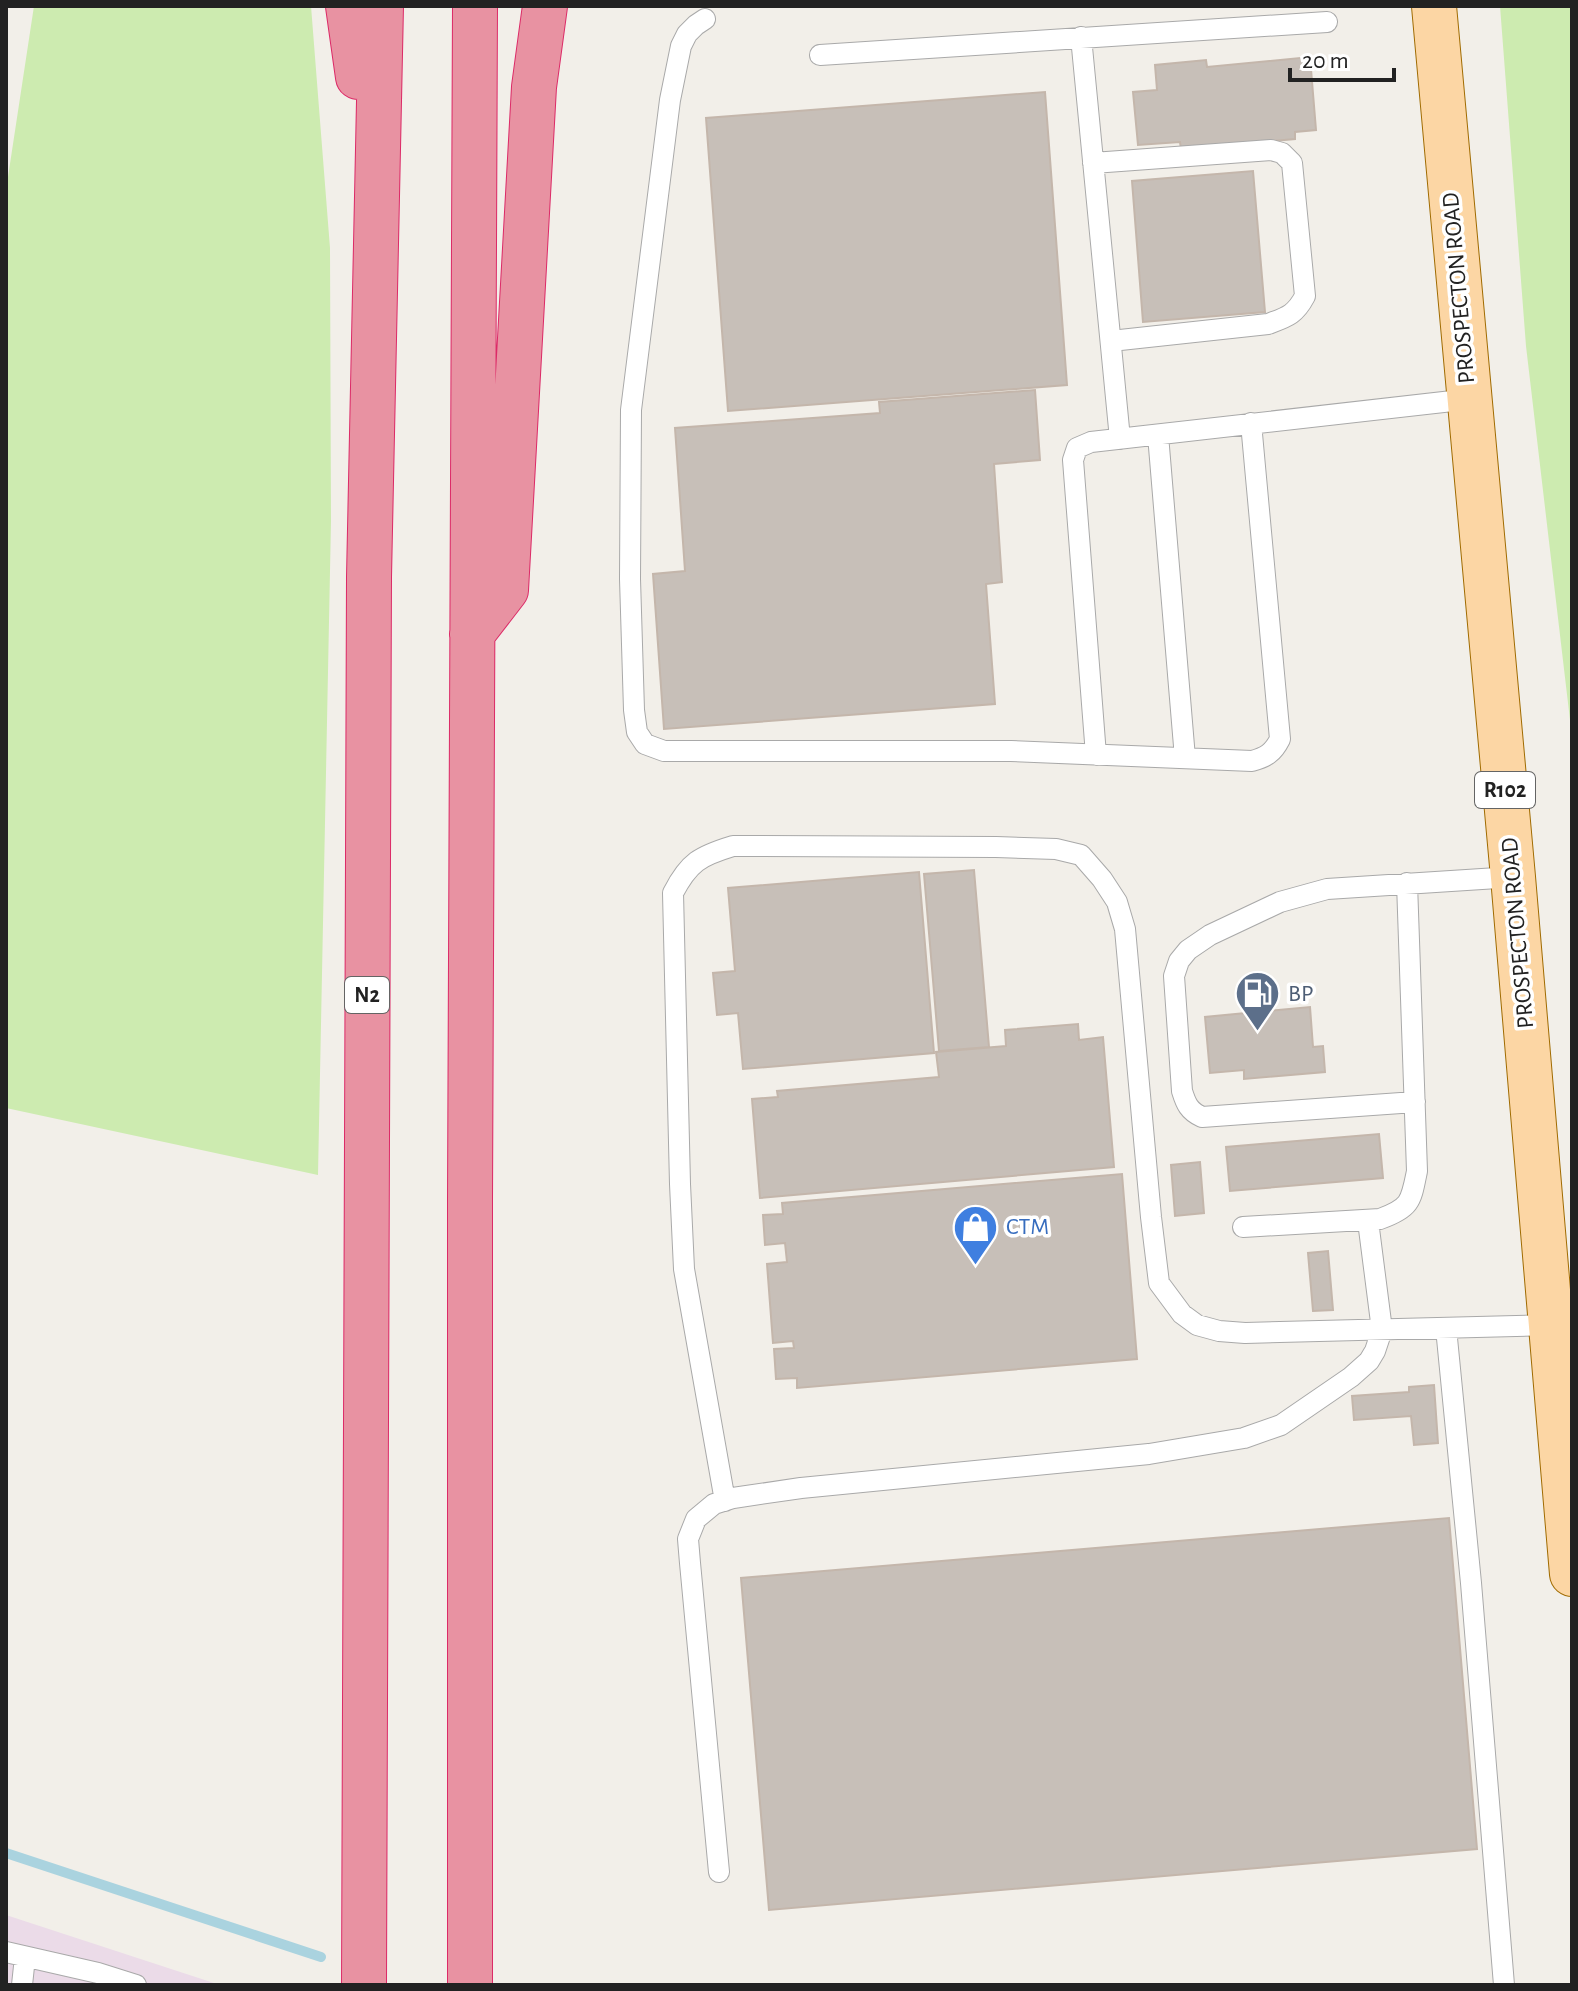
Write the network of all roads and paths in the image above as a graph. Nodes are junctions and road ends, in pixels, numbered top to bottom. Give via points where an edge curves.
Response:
1 (348, 6) edge
2 (381, 6) edge
3 (475, 6) edge
4 (545, 6) edge
5 (1434, 6) edge
6 (705, 19) dead end
7 (1327, 22) dead end
8 (1081, 37) junction
9 (820, 55) dead end
10 (1093, 163) junction
11 (376, 198) junction
12 (1111, 341) junction
13 (1470, 399) junction
14 (1251, 423) junction
15 (1158, 435) junction
16 (1120, 439) junction
17 (472, 634) junction
18 (1096, 755) junction
19 (1185, 758) junction
20 (1513, 877) junction
21 (1407, 883) junction
22 (1415, 1102) junction
23 (1368, 1221) junction
24 (1243, 1227) dead end
25 (1551, 1325) junction
26 (1446, 1328) junction
27 (1382, 1330) junction
28 (725, 1501) junction
29 (1572, 1574) edge
30 (719, 1872) dead end
31 (16, 1955) edge
32 (22, 1985) edge
33 (136, 1985) edge
34 (364, 1985) edge
35 (470, 1985) edge
36 (1504, 1985) edge

1 - 11 highway
2 - 11 highway, N2
3 - 17 highway
4 - 17 highway via 534,87 506,590
5 - 13 main road, PROSPECTON ROAD / R102
6 - 18 lane via 681,46 670,100 631,410 630,579 637,732 645,744 664,751
7 - 8 lane
8 - 9 lane
8 - 10 lane
10 - 12 lane
10 - 12 lane via 1271,150 1292,163 1305,296 1298,309 1268,324
11 - 34 highway, N2 via 369,577
12 - 16 lane
13 - 14 lane
13 - 20 main road, PROSPECTON ROAD / R102
14 - 15 lane
14 - 19 lane via 1280,739 1275,750 1252,761
15 - 16 lane
15 - 19 lane
16 - 18 lane via 1084,444 1073,460
17 - 35 highway
18 - 19 lane
20 - 21 lane
20 - 25 main road, PROSPECTON ROAD / R102
21 - 22 lane
21 - 22 lane via 1327,889 1280,902 1188,950 1174,976 1182,1091 1193,1113 1202,1117
22 - 23 lane via 1417,1171 1411,1200 1398,1213
23 - 24 lane
23 - 27 lane
25 - 26 lane
25 - 29 main road, PROSPECTON ROAD / R102
26 - 27 lane
26 - 36 lane
27 - 28 lane via 1369,1361 1351,1377 1281,1425 1244,1438 1149,1454 801,1488
27 - 28 lane via 1219,1331 1182,1314 1159,1283 1125,929 1117,902 1081,855 996,847 733,846 695,861 673,893 684,1269
28 - 30 lane via 696,1519 688,1539
31 - 32 lane
31 - 33 lane

